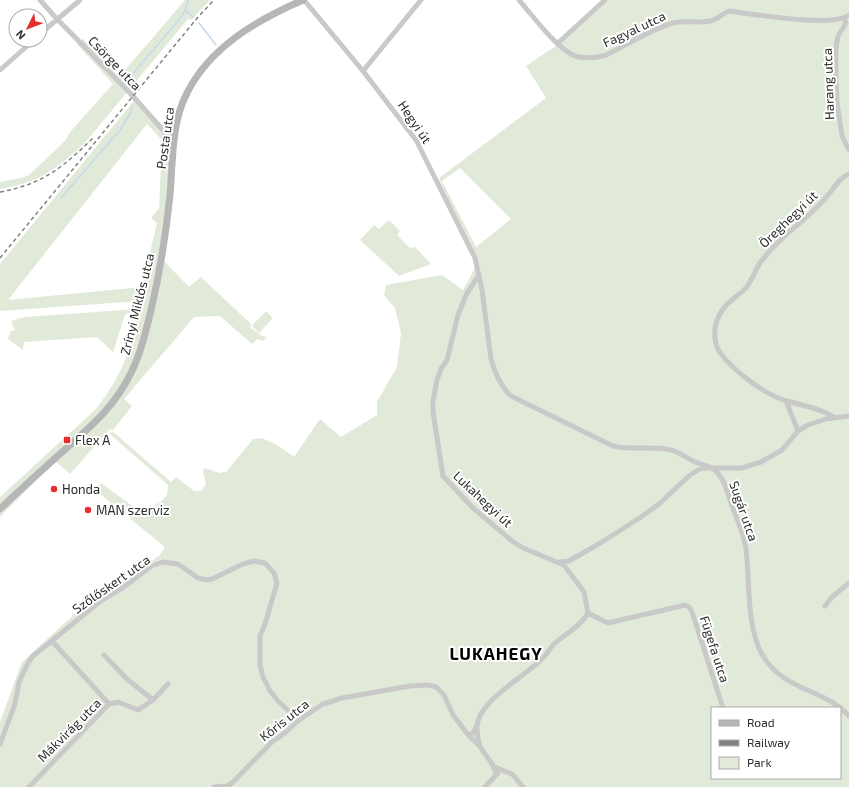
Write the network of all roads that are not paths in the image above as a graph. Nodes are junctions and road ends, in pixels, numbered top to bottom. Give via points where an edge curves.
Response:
1 (40, 0) edge
2 (80, 0) edge
3 (421, 0) edge
4 (519, 0) edge
5 (605, 0) edge
6 (299, 1) edge
7 (847, 17) edge
8 (57, 19) junction
9 (48, 27) edge
10 (558, 43) junction
11 (25, 48) edge
12 (0, 70) edge
13 (363, 71) junction
14 (175, 140) junction
15 (849, 150) edge
16 (849, 174) edge
17 (170, 194) joint
18 (479, 275) junction
19 (786, 401) junction
20 (849, 416) edge
21 (835, 418) junction
22 (798, 430) junction
23 (711, 468) junction
24 (0, 509) edge
25 (569, 561) junction
26 (560, 562) junction
27 (567, 569) junction
28 (849, 583) edge
29 (826, 606) dead end
30 (588, 613) junction
31 (52, 641) junction
32 (104, 655) dead end
33 (168, 684) dead end
34 (153, 700) junction
35 (110, 704) junction
36 (723, 707) edge
37 (840, 707) edge
38 (841, 708) edge
39 (849, 716) edge
40 (299, 720) junction
41 (477, 726) junction
42 (469, 736) junction
43 (0, 744) edge
44 (481, 747) junction
45 (495, 767) junction
46 (501, 770) junction
47 (496, 775) junction
48 (29, 787) edge
49 (214, 787) edge
50 (485, 787) edge
51 (523, 787) edge

1 - 8 street, Csörge utca
2 - 8 street
3 - 13 street
4 - 10 street, Fagyal utca
5 - 10 street
6 - 13 street, Hegyi út
6 - 14 main road, Posta utca via 258,22 206,64 184,98
7 - 10 street, Fagyal utca via 830,20 779,19 729,11 712,21 672,23 606,55 594,58 574,55
7 - 15 street, Harang utca via 838,36 836,76 842,136
8 - 9 street
8 - 14 street, Csörge utca via 168,136
11 - 12 street
13 - 18 street, Hegyi út via 416,140 470,247
14 - 17 main road, Posta utca
16 - 19 street, Öreghegyi út via 839,181 762,260 745,289 732,299 718,316 716,342 728,362 755,385
17 - 24 main road, Zrínyi Miklós utca via 167,225 151,308 139,354 127,381 104,414
18 - 23 street, Sugár utca via 491,359 500,381 511,396 614,446 625,449 670,450
18 - 26 street, Lukahegyi út via 467,293 458,315 447,360 437,380 433,401 443,476 473,508 512,541 523,548
19 - 21 street, Öreghegyi út via 826,412
19 - 22 street
20 - 21 street
21 - 22 street
22 - 23 street via 782,450 761,462 742,468
23 - 25 street via 698,470 690,475 641,517
23 - 37 street, Sugár utca via 719,475 726,488 746,547 753,626 762,655 782,677
25 - 26 street
25 - 27 street
26 - 27 street, Lukahegyi út
27 - 30 street, Lukahegyi út via 584,592
28 - 29 street via 832,597
30 - 36 street, Fügefa utca via 608,623 685,605 689,607
30 - 41 street via 581,624 554,644 543,658 489,702
31 - 35 street
31 - 40 street, Szőlőskert utca via 102,600 151,566 174,563 198,578 209,580 246,563 262,561 274,573 278,583 260,636 262,672 273,695
31 - 43 street, Szőlőskert utca via 33,656 24,670
32 - 34 street via 127,679
33 - 34 street, Mákvirág utca
34 - 35 street, Mákvirág utca via 138,710 118,702
35 - 48 street, Mákvirág utca
38 - 39 street, Sugár utca
40 - 42 street, Kőris utca via 324,704 342,698 428,685 436,687 444,695 453,715
40 - 49 street, Kőris utca via 272,742 235,781 226,786
41 - 42 street
41 - 44 street
42 - 44 street
44 - 45 street
45 - 46 street
45 - 47 street
46 - 47 street
46 - 51 street via 512,774
47 - 50 street

